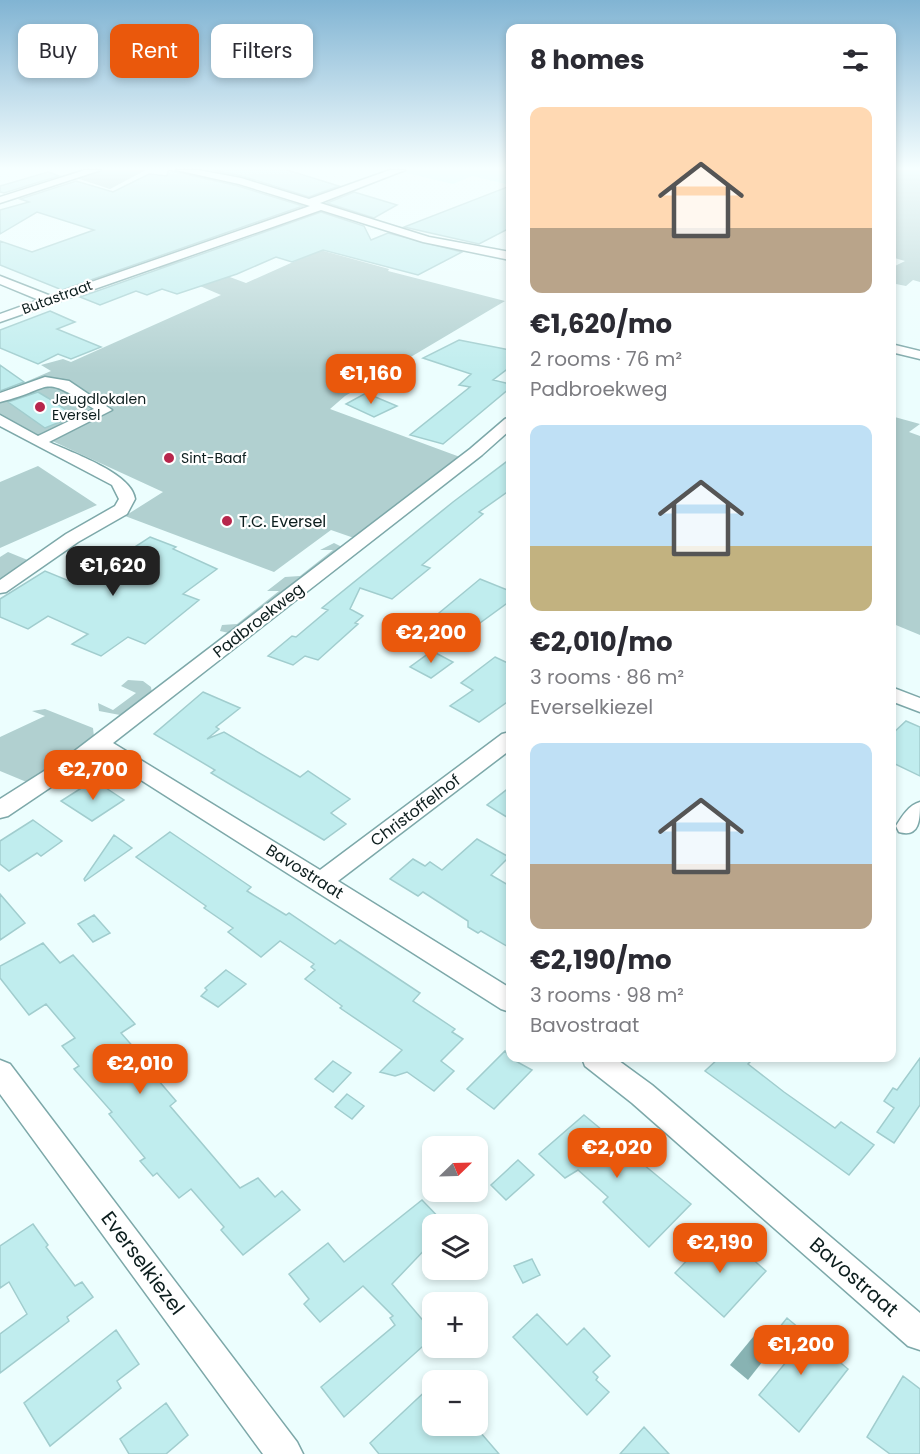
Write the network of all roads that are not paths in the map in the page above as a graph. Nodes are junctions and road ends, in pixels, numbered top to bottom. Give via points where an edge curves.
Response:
1 (223, 238) edge
2 (420, 238) edge
3 (506, 255) edge
4 (0, 280) edge
5 (50, 300) junction
6 (0, 318) edge
7 (896, 349) edge
8 (920, 355) edge
9 (0, 398) edge
10 (0, 420) edge
11 (506, 426) edge
12 (37, 442) junction
13 (0, 588) edge
14 (896, 695) edge
15 (920, 706) edge
16 (506, 743) edge
17 (98, 744) junction
18 (0, 810) edge
19 (321, 881) junction
20 (506, 998) edge
21 (600, 1062) edge
22 (0, 1072) edge
23 (920, 1334) edge
24 (285, 1454) edge

1 - 5 street, Butastraat
2 - 3 street
4 - 5 street
5 - 6 street, Butastraat
7 - 8 street
9 - 12 street via 37,381 60,380 105,410
10 - 12 street
11 - 17 street, Padbroekweg
12 - 13 street via 118,482 127,492 127,504
14 - 15 street
16 - 19 street, Christoffelhof
17 - 18 street, Padbroekweg
17 - 19 street, Bavostraat
19 - 20 street, Bavostraat
21 - 23 street, Bavostraat
22 - 24 street, Everselkiezel

